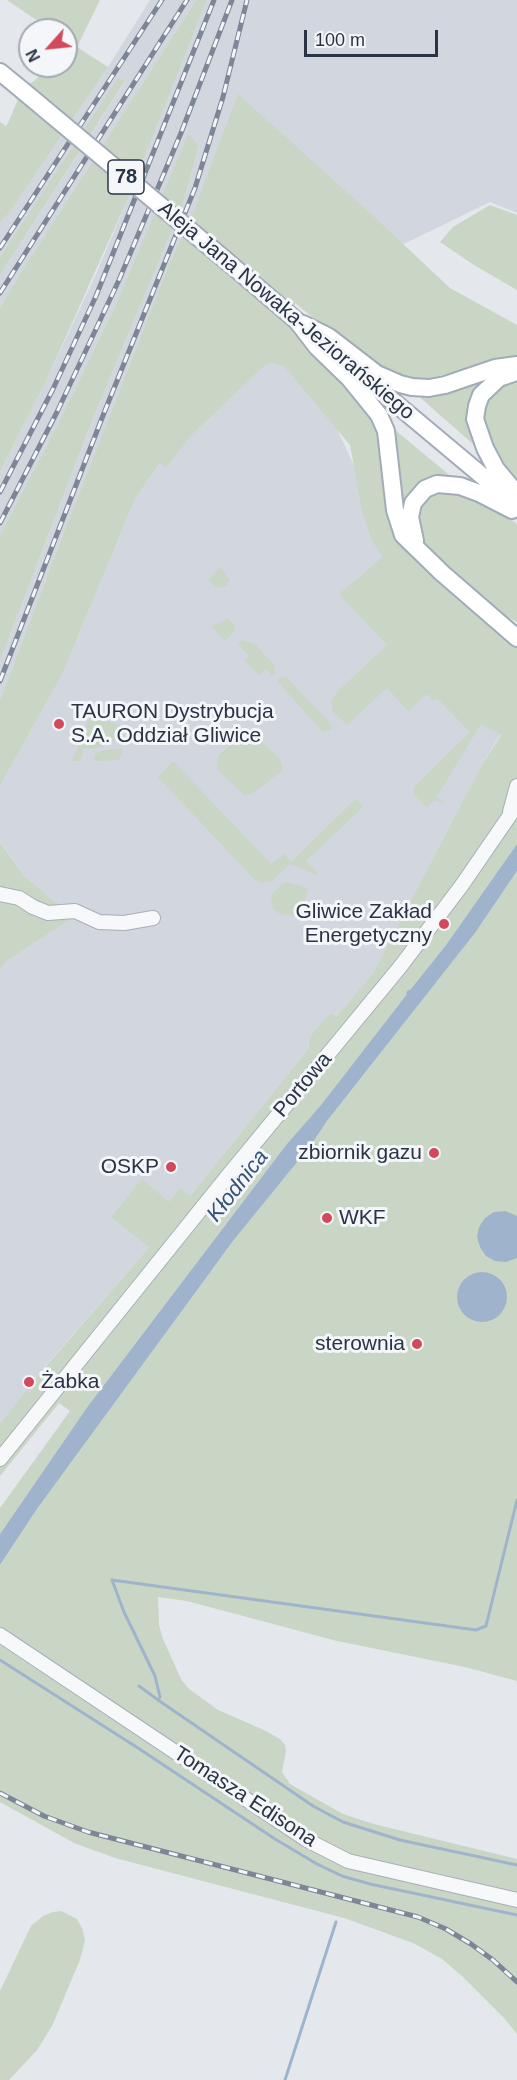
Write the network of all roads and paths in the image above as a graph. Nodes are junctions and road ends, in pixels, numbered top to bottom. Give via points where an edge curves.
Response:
1 (0, 72) edge
2 (297, 321) junction
3 (517, 365) edge
4 (517, 372) edge
5 (517, 494) edge
6 (517, 505) edge
7 (517, 513) edge
8 (421, 553) junction
9 (489, 613) junction
10 (517, 626) edge
11 (517, 638) edge
12 (517, 786) edge
13 (517, 805) edge
14 (508, 817) junction
15 (0, 894) edge
16 (153, 918) dead end
17 (0, 1459) edge
18 (0, 1635) edge
19 (517, 1900) edge

1 - 2 main road, Aleja Jana Nowaka-Jeziorańskiego / 78, bridge
2 - 3 main road via 329,337 377,374 412,387 445,385
2 - 6 main road, Aleja Jana Nowaka-Jeziorańskiego / 78
2 - 8 main road via 379,415 389,448 395,510 403,535
4 - 5 main road via 499,378 482,395 475,419 496,469
7 - 8 main road via 460,486 438,484 425,489 411,511 411,526
8 - 9 main road
9 - 10 main road
9 - 11 main road
12 - 14 street, Portowa
13 - 14 street, Portowa
14 - 17 street, Portowa via 400,967
15 - 16 street via 19,898 48,913 75,911 99,922
18 - 19 street, Tomasza Edisona via 307,1840 348,1861

